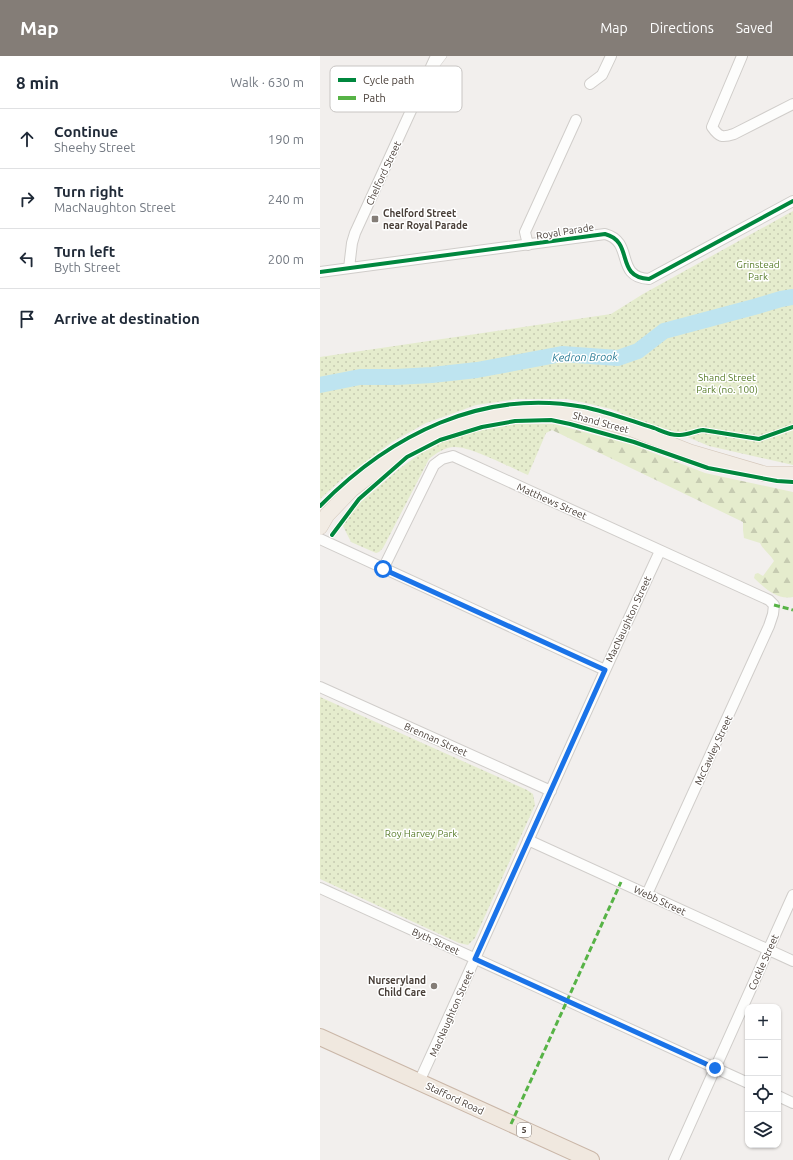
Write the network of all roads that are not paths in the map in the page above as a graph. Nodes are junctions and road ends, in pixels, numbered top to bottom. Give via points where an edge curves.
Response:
1 (436, 56) edge
2 (444, 56) edge
3 (611, 56) edge
4 (742, 56) edge
5 (432, 66) edge
6 (436, 66) edge
7 (590, 84) dead end
8 (793, 104) edge
9 (411, 112) edge
10 (576, 120) dead end
11 (793, 201) edge
12 (528, 245) junction
13 (349, 268) junction
14 (320, 272) edge
15 (793, 474) edge
16 (320, 526) edge
17 (320, 539) edge
18 (660, 551) junction
19 (383, 569) junction
20 (774, 605) joint
21 (605, 670) junction
22 (320, 687) edge
23 (552, 791) junction
24 (528, 840) junction
25 (320, 888) edge
26 (646, 894) junction
27 (793, 895) edge
28 (768, 950) junction
29 (475, 959) junction
30 (793, 961) edge
31 (320, 1037) edge
32 (715, 1068) junction
33 (419, 1082) junction
34 (745, 1082) edge
35 (781, 1097) edge
36 (793, 1103) edge
37 (591, 1160) edge
38 (674, 1160) edge

1 - 5 street, Chelford Street
2 - 6 lane, Chelford Street
3 - 7 street via 602,75
4 - 8 street via 712,127 718,135 725,137 734,134
9 - 13 street, Chelford Street via 355,233
10 - 12 street via 525,232
11 - 12 street, Royal Parade via 649,279 635,276 631,272 619,242 605,234
12 - 13 street, Royal Parade
13 - 14 street, Royal Parade
15 - 16 main road, Shand Street via 765,474 703,456 632,429 573,414 532,412 489,416 453,427 397,455 352,489
17 - 19 street
18 - 19 street, Matthews Street via 453,456 434,465
18 - 20 street, Matthews Street via 769,600
18 - 21 street, MacNaughton Street
19 - 21 street
20 - 26 street, McCawley Street via 774,614 769,626
21 - 23 street, MacNaughton Street
22 - 23 street, Brennan Street
23 - 24 street, MacNaughton Street
24 - 26 street, Webb Street
24 - 29 street, MacNaughton Street
25 - 29 street, Byth Street
26 - 28 street, Webb Street
27 - 28 street, Cockle Street
28 - 30 street, Webb Street
28 - 32 street, Cockle Street
29 - 32 street, Byth Street
29 - 33 street, MacNaughton Street
31 - 33 highway, Stafford Road / 5
32 - 34 street, Byth Street
32 - 38 street, Cockle Street
33 - 37 highway, Stafford Road / 5
35 - 36 street

